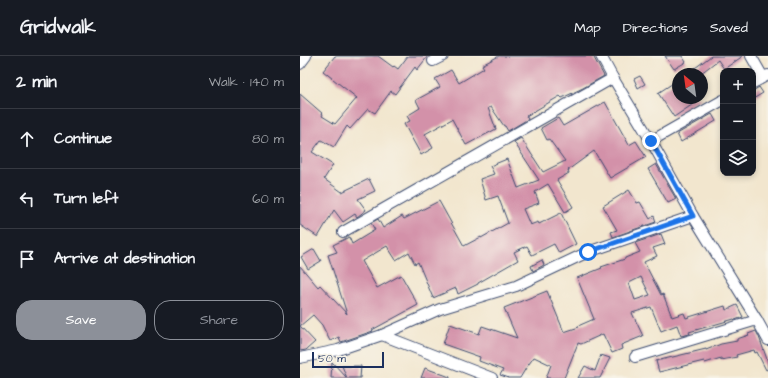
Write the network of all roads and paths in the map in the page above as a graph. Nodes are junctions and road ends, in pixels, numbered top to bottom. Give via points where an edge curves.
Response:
1 (306, 56) edge
2 (601, 56) edge
3 (751, 56) edge
4 (300, 64) edge
5 (766, 76) edge
6 (613, 78) junction
7 (756, 81) edge
8 (720, 102) edge
9 (651, 141) junction
10 (693, 216) junction
11 (343, 232) dead end
12 (757, 320) junction
13 (382, 335) junction
14 (768, 340) edge
15 (635, 357) dead end
16 (300, 358) edge
17 (492, 378) edge

1 - 4 street
2 - 6 street
3 - 5 street
5 - 7 street
6 - 9 street
6 - 11 street
8 - 9 street
9 - 10 street
10 - 12 street
10 - 13 street via 588,252 516,286 440,309
12 - 14 street
12 - 15 street
13 - 16 street via 338,350
13 - 17 street

